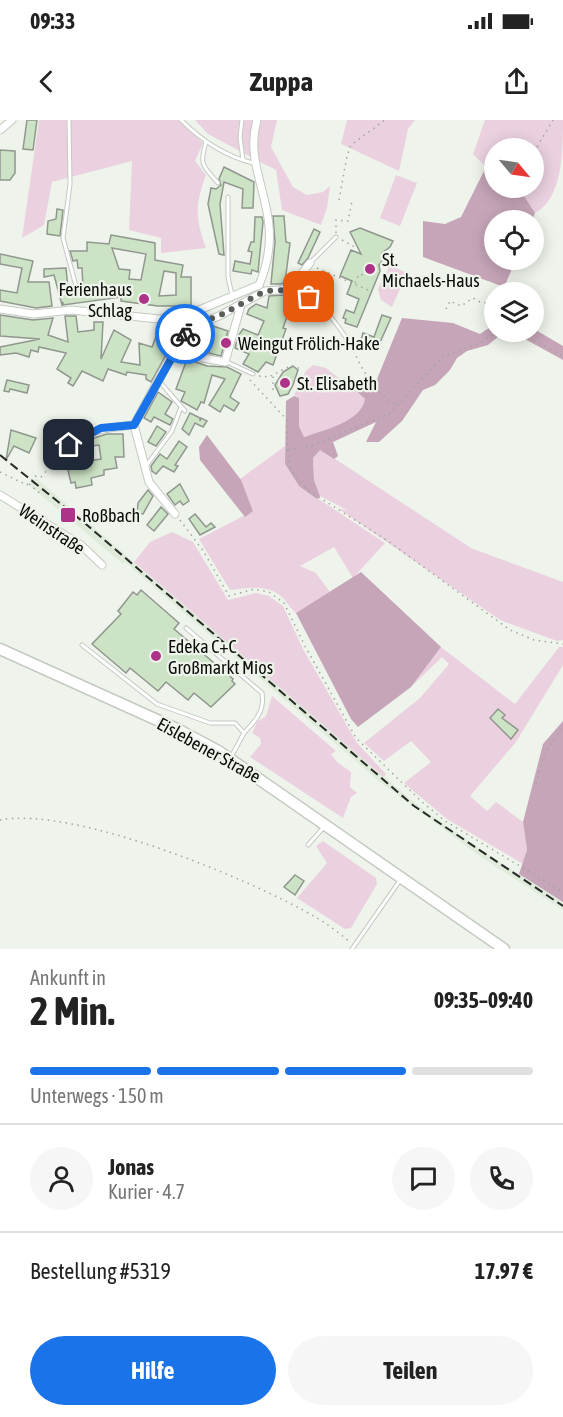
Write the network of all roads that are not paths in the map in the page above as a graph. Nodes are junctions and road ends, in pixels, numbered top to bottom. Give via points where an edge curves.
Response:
1 (12, 120) edge
2 (69, 120) edge
3 (181, 120) edge
4 (242, 120) edge
5 (257, 120) edge
6 (0, 130) edge
7 (206, 142) junction
8 (243, 160) junction
9 (254, 163) junction
10 (218, 183) dead end
11 (228, 197) dead end
12 (336, 237) road end
13 (310, 263) joint
14 (259, 285) junction
15 (76, 286) dead end
16 (280, 290) junction
17 (265, 291) junction
18 (232, 295) junction
19 (242, 305) junction
20 (0, 309) edge
21 (176, 347) junction
22 (352, 347) road end
23 (225, 362) junction
24 (253, 374) road end
25 (159, 381) junction
26 (181, 407) junction
27 (185, 411) dead end
28 (134, 425) junction
29 (51, 460) road end
30 (145, 467) junction
31 (0, 495) edge
32 (175, 514) road end
33 (102, 565) dead end
34 (186, 628) dead end
35 (82, 645) dead end
36 (0, 649) edge
37 (244, 733) junction
38 (230, 758) junction
39 (326, 824) junction
40 (308, 845) dead end
41 (402, 878) junction
42 (353, 947) edge
43 (504, 949) edge

1 - 6 street
2 - 15 lane via 70,184 63,238
3 - 7 lane
4 - 8 lane
5 - 9 street via 252,136
7 - 8 lane
7 - 10 lane via 201,155 203,163
8 - 9 lane
9 - 14 street via 269,225 269,256
11 - 18 lane via 228,278
12 - 13 lane
13 - 16 street via 293,285
14 - 17 street
14 - 18 street
16 - 17 street
16 - 22 lane via 309,297 324,308
17 - 19 street
18 - 20 street via 192,314 159,319 86,311 45,314
19 - 21 street via 194,324
19 - 23 street
21 - 23 street
21 - 25 street
23 - 24 lane
25 - 26 lane
25 - 28 street
26 - 27 lane
26 - 30 lane via 172,431
28 - 29 street via 101,428 81,436
28 - 30 street
30 - 32 street via 149,482
31 - 33 street, Weinstraße via 81,545
34 - 37 lane via 262,693 260,715
35 - 37 lane via 157,704 210,723 235,723
36 - 38 main road, Eislebener Straße via 177,729
37 - 38 lane
38 - 39 main road, Eislebener Straße
39 - 40 lane
39 - 41 main road, Eislebener Straße
41 - 42 lane
41 - 43 main road, Eislebener Straße

